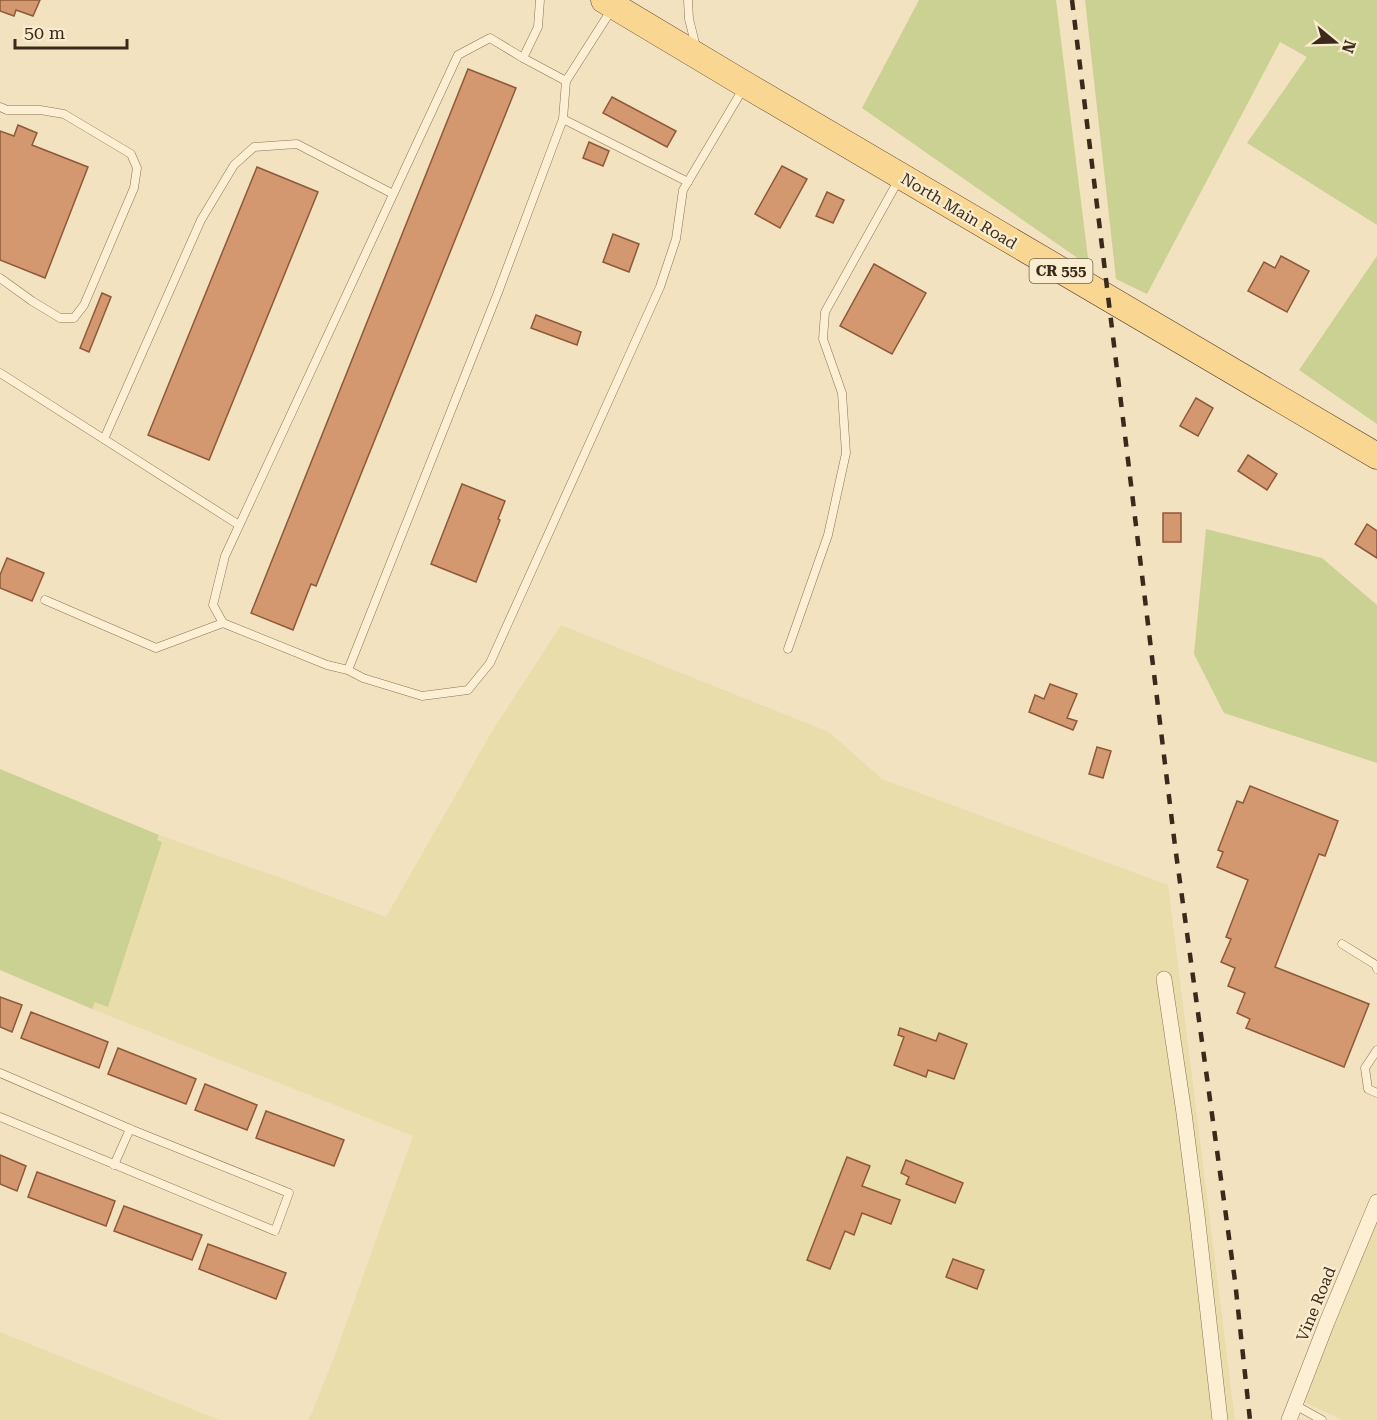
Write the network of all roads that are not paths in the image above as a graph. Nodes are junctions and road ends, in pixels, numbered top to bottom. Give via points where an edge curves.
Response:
1 (540, 0) edge
2 (688, 0) edge
3 (612, 2) edge
4 (699, 57) junction
5 (523, 58) junction
6 (566, 81) junction
7 (746, 86) junction
8 (0, 107) edge
9 (563, 119) junction
10 (900, 177) junction
11 (688, 182) junction
12 (393, 194) junction
13 (0, 278) edge
14 (0, 373) edge
15 (104, 439) junction
16 (1377, 456) edge
17 (239, 525) junction
18 (45, 600) dead end
19 (223, 624) junction
20 (788, 649) dead end
21 (348, 670) junction
22 (1342, 944) dead end
23 (1377, 969) edge
24 (1164, 979) dead end
25 (1377, 1050) edge
26 (0, 1073) edge
27 (1377, 1093) edge
28 (0, 1117) edge
29 (130, 1129) junction
30 (114, 1165) junction
31 (1377, 1202) edge
32 (1295, 1405) junction
33 (1220, 1420) edge
34 (1288, 1420) edge
35 (1322, 1420) edge

1 - 5 lane via 538,27
2 - 4 lane
3 - 4 main road, North Main Road / CR 555
3 - 6 lane
4 - 7 main road, North Main Road / CR 555
5 - 6 lane
5 - 12 lane via 490,38 458,55
6 - 9 lane
7 - 10 main road, North Main Road / CR 555
7 - 11 lane
8 - 13 lane via 64,114 131,154 137,168 134,188 84,305 74,318 60,318
9 - 11 lane
9 - 21 lane
10 - 16 main road, North Main Road / CR 555
10 - 20 lane via 825,312 823,339 842,393 846,453 828,535
11 - 21 lane via 683,189 676,239 660,287 490,663 468,690 422,696
12 - 15 lane via 297,144 254,147 234,165 201,220
12 - 17 lane
14 - 15 lane
15 - 17 lane
17 - 19 lane via 225,556 213,605
18 - 19 lane via 156,648
19 - 21 lane
22 - 23 lane
24 - 33 street
25 - 27 lane via 1365,1068 1368,1089
26 - 29 lane
28 - 30 lane
29 - 30 lane
29 - 30 lane via 289,1193 275,1231
31 - 32 street, Vine Road
32 - 34 street, Vine Road
32 - 35 lane

